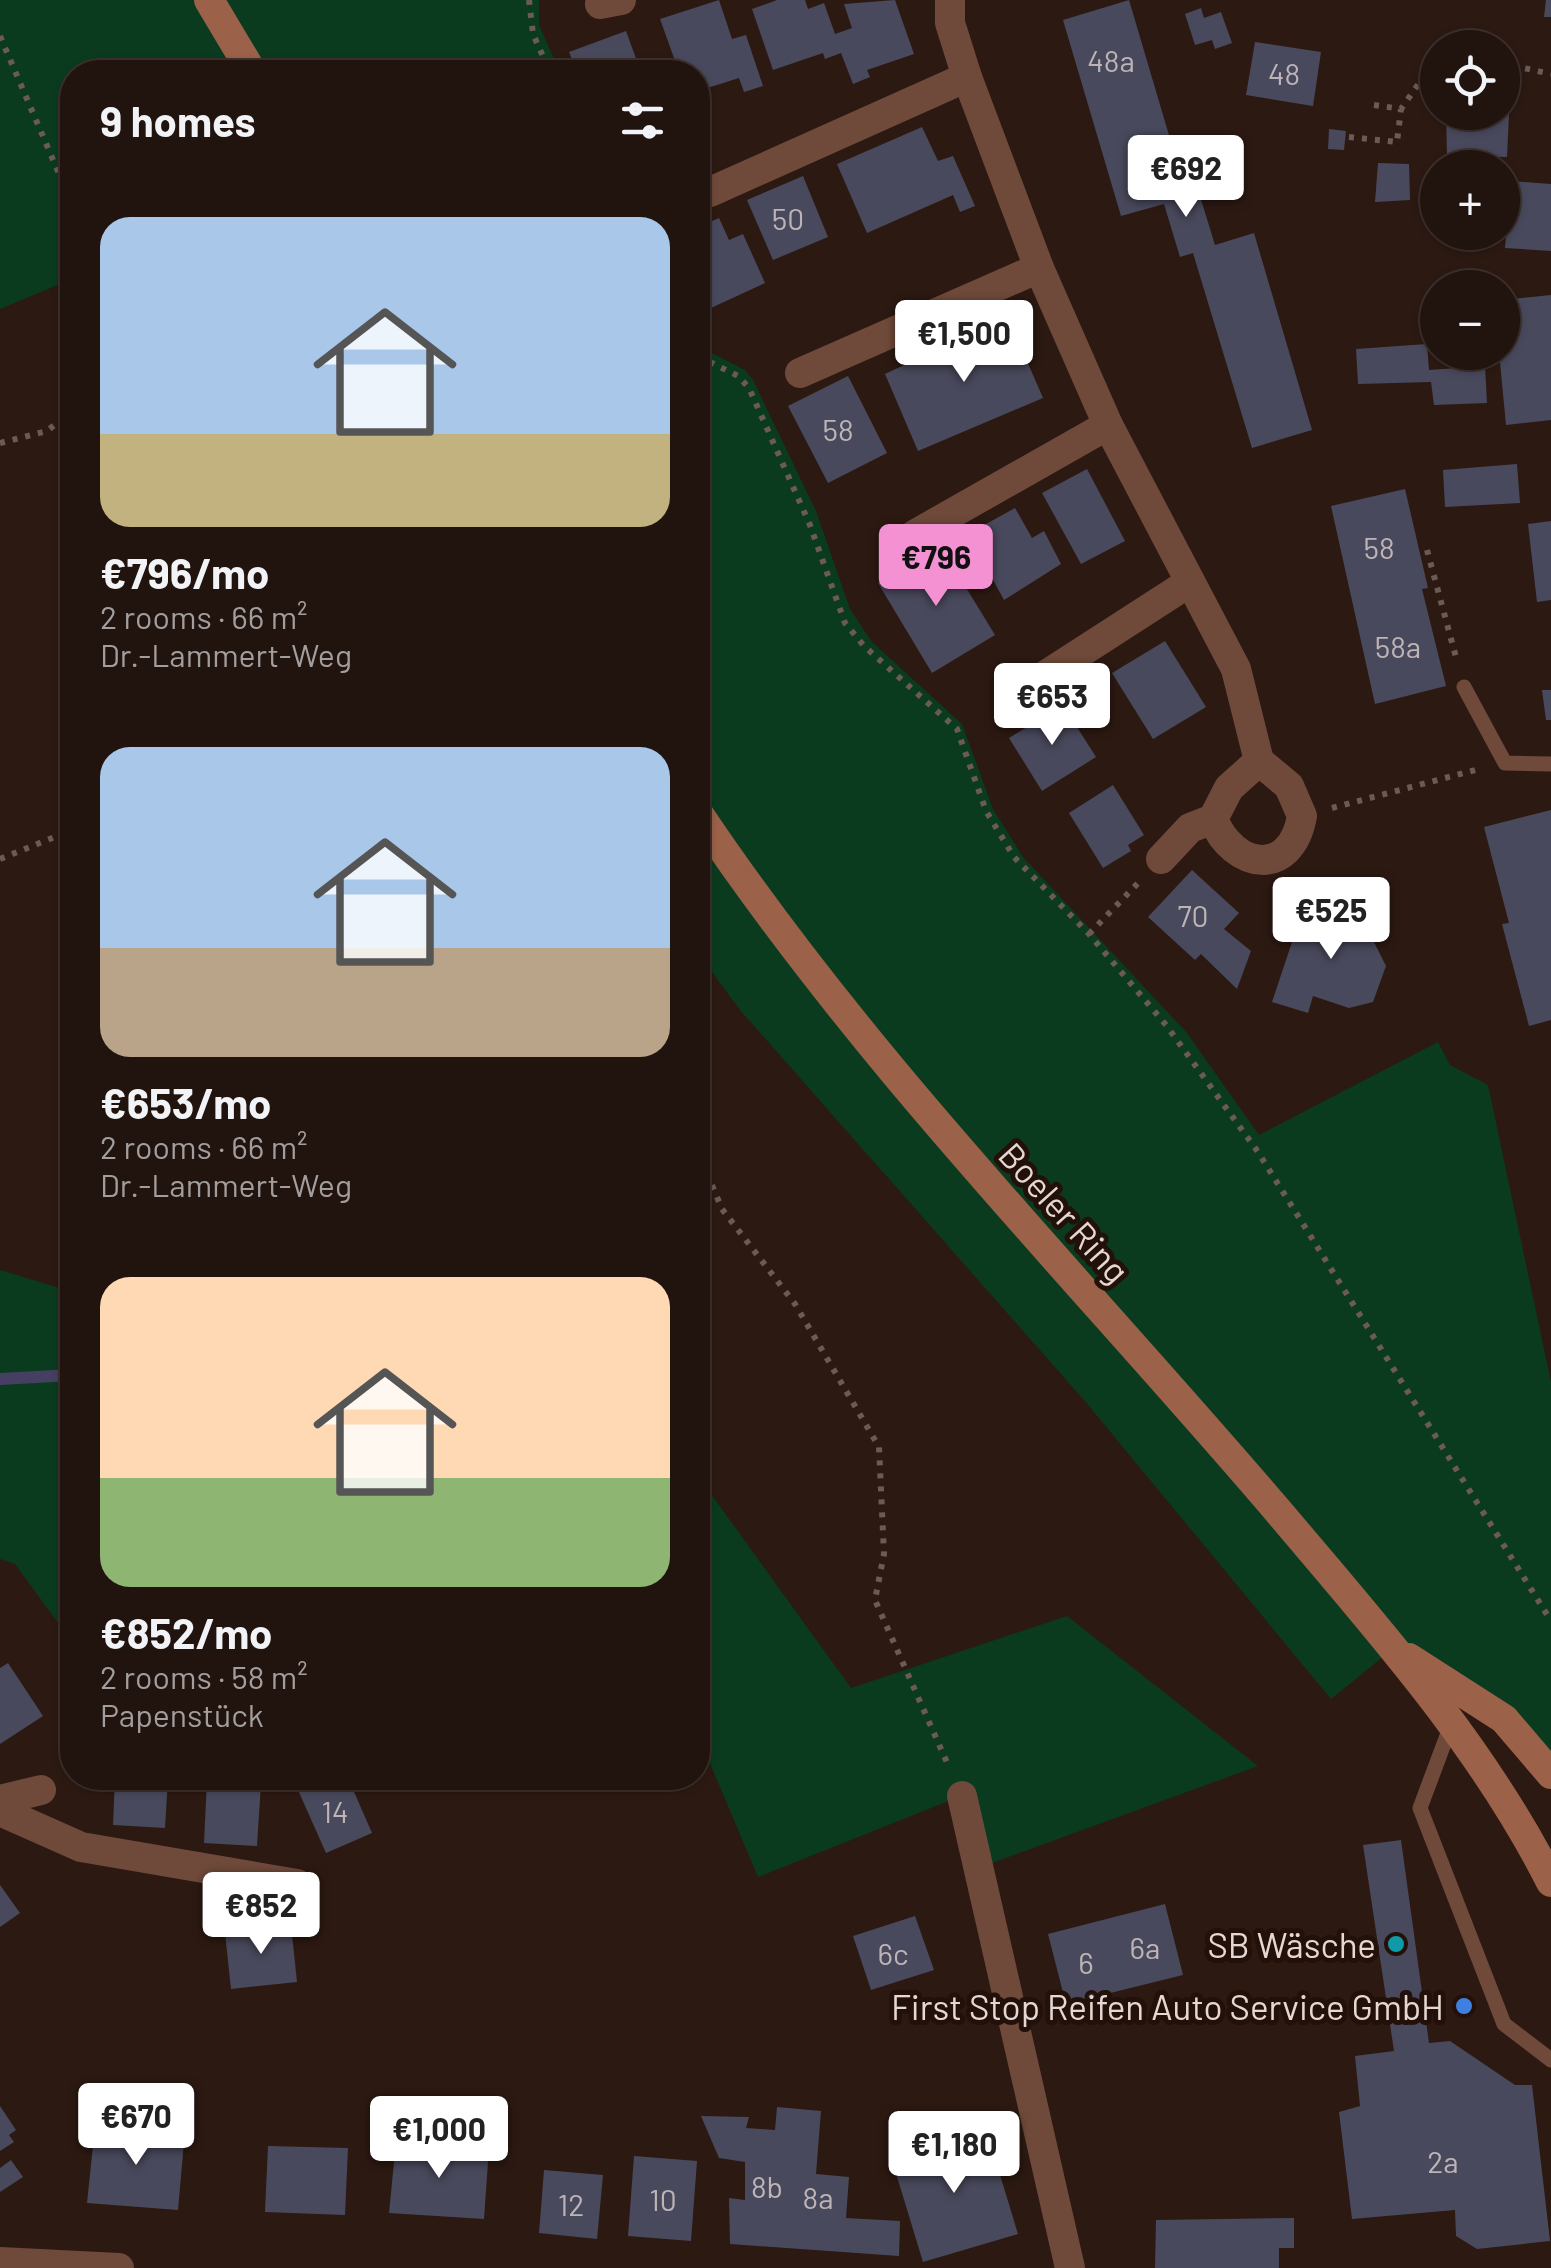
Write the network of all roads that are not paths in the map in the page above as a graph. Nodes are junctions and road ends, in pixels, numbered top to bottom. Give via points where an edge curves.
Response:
1 (209, 0) edge
2 (950, 0) edge
3 (245, 60) edge
4 (967, 77) junction
5 (710, 192) dead end
6 (1039, 268) junction
7 (800, 373) dead end
8 (1108, 425) junction
9 (914, 535) dead end
10 (1190, 582) junction
11 (1464, 687) road end
12 (1015, 694) dead end
13 (1259, 761) junction
14 (1551, 764) edge
15 (1213, 819) junction
16 (710, 831) edge
17 (1161, 859) road end
18 (1394, 1648) junction
19 (1451, 1725) junction
20 (1551, 1774) edge
21 (41, 1790) dead end
22 (962, 1796) road end
23 (0, 1800) edge
24 (0, 1812) edge
25 (1551, 1882) edge
26 (297, 1884) dead end
27 (1551, 2035) edge
28 (1534, 2046) junction
29 (1551, 2060) edge
30 (0, 2262) edge
31 (118, 2268) edge
32 (1070, 2268) edge

1 - 3 main road
2 - 4 street
4 - 5 street
4 - 6 street
6 - 7 street
6 - 8 street
8 - 9 street
8 - 10 street
10 - 12 street
10 - 13 street via 1236,669
11 - 14 lane via 1505,763
13 - 15 street via 1229,788
13 - 15 street via 1288,786 1302,816 1290,846 1264,861 1246,858
15 - 17 street via 1190,828
16 - 18 main road, Boeler Ring via 912,1098
18 - 19 main road, Boeler Ring
18 - 20 main road, Boeler Ring via 1504,1719
19 - 25 main road, Boeler Ring
19 - 28 lane via 1420,1808 1504,2024
21 - 23 street
22 - 32 street
24 - 26 street via 81,1848
27 - 28 lane
28 - 29 lane
30 - 31 street

